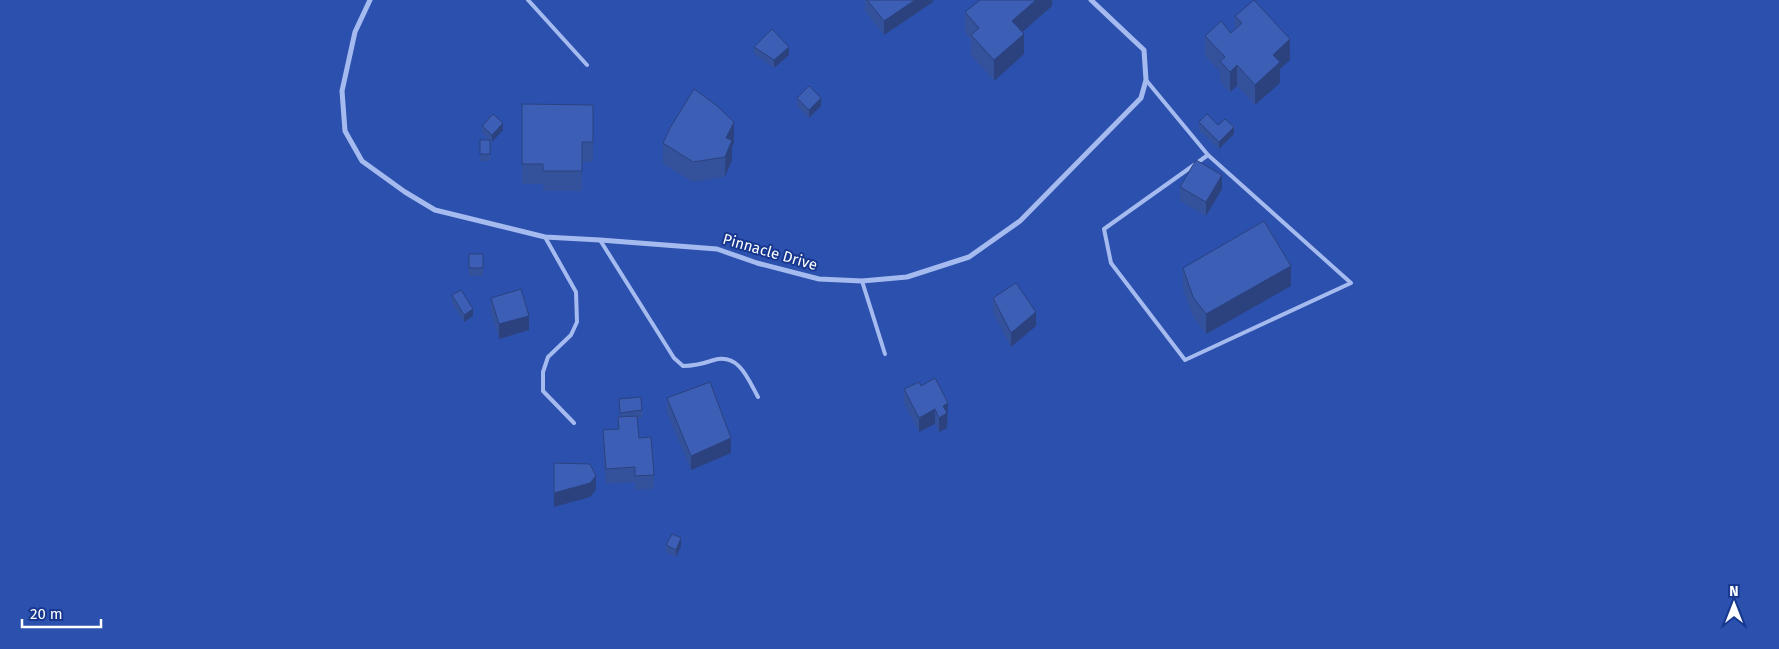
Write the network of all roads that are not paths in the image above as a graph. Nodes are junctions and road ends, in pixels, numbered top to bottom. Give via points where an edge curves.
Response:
1 (370, 0) edge
2 (528, 0) edge
3 (1091, 0) edge
4 (587, 65) dead end
5 (1146, 80) junction
6 (1208, 155) junction
7 (545, 237) junction
8 (600, 240) junction
9 (862, 281) junction
10 (885, 354) dead end
11 (758, 397) dead end
12 (574, 423) dead end

1 - 7 street, Pinnacle Drive via 355,32 342,91 345,131 362,161 435,210
2 - 4 lane
3 - 5 street, Pinnacle Drive via 1144,50
5 - 6 lane
5 - 9 street, Pinnacle Drive via 1141,98 1034,208 970,257 907,276
6 - 6 lane via 1351,283 1185,360 1111,263 1104,229
7 - 8 street, Pinnacle Drive
7 - 12 lane via 576,292 577,322 571,335 548,357 543,372 543,391
8 - 9 street, Pinnacle Drive via 717,249 757,264 819,279
8 - 11 lane via 674,358 683,366 732,360 743,370
9 - 10 lane

